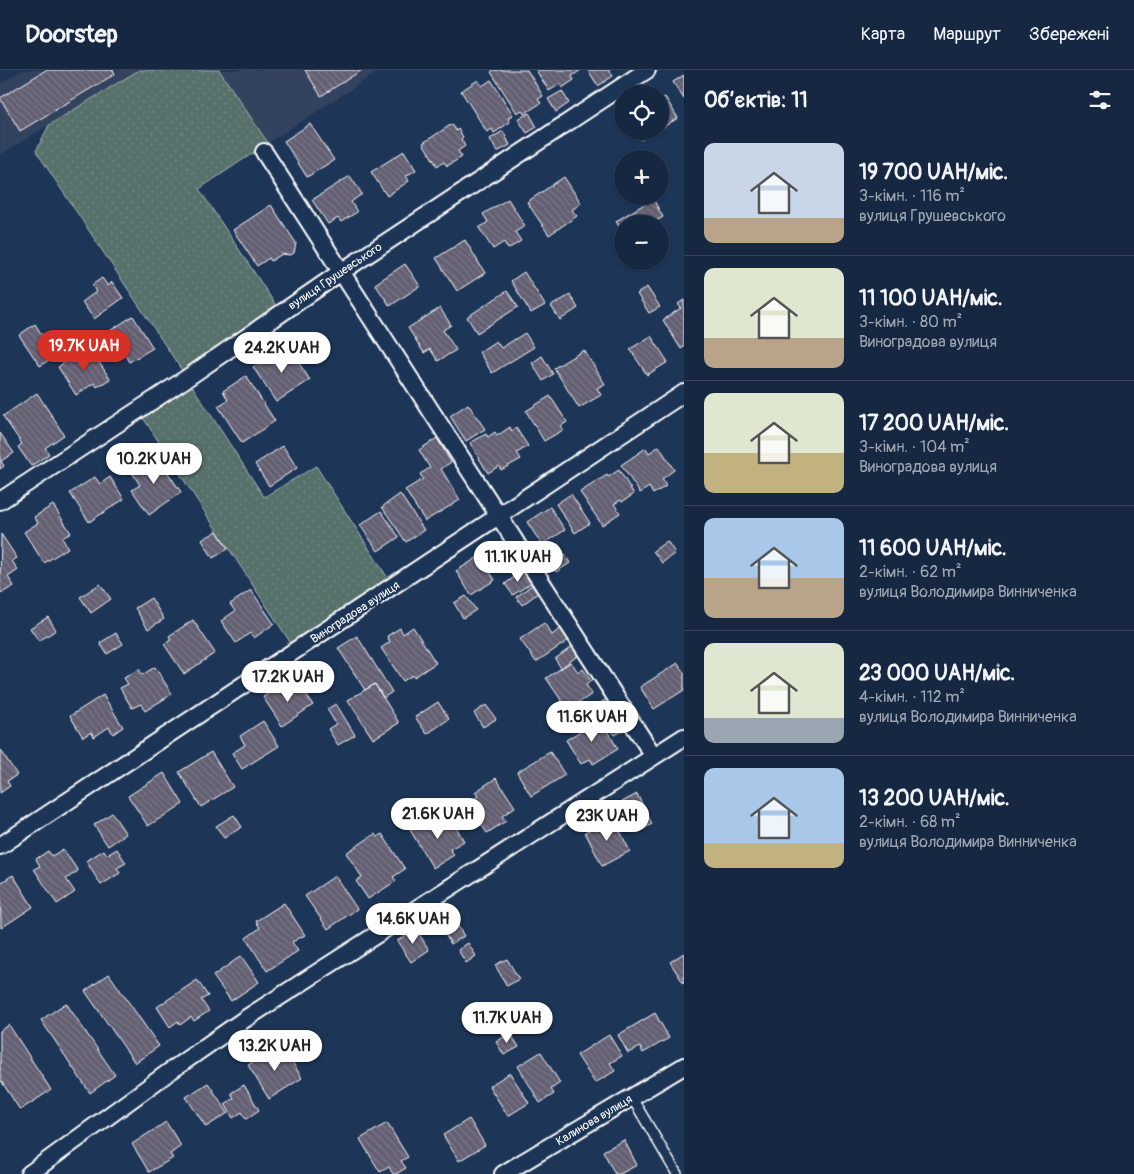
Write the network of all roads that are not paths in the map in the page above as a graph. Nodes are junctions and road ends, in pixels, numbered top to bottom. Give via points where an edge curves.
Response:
1 (647, 70) edge
2 (264, 152) dead end
3 (341, 272) junction
4 (684, 393) edge
5 (0, 501) edge
6 (499, 517) junction
7 (684, 736) edge
8 (653, 755) junction
9 (0, 846) edge
10 (684, 1066) edge
11 (632, 1098) junction
12 (29, 1174) edge
13 (503, 1174) edge
14 (677, 1174) edge

1 - 3 street, вулиця Грушевського
2 - 3 street
3 - 5 street, вулиця Грушевського
3 - 6 street
4 - 6 street, Виноградова вулиця
6 - 8 street
6 - 9 street, Виноградова вулиця
7 - 8 street
8 - 12 street via 245,1019
10 - 11 street, Калинова вулиця
11 - 13 street, Калинова вулиця
11 - 14 lane

